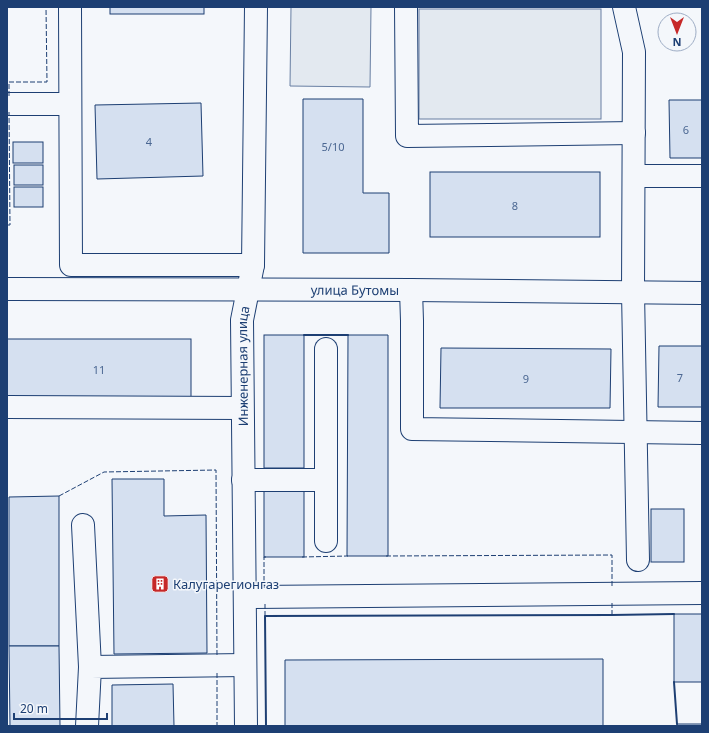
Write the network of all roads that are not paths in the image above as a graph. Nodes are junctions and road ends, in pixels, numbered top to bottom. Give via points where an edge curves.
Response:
1 (70, 7) edge
2 (256, 7) edge
3 (406, 7) edge
4 (624, 7) edge
5 (7, 104) edge
6 (70, 104) junction
7 (634, 133) junction
8 (634, 176) junction
9 (702, 176) edge
10 (253, 266) junction
11 (7, 289) edge
12 (248, 290) junction
13 (411, 290) junction
14 (633, 292) junction
15 (702, 292) edge
16 (326, 349) dead end
17 (7, 407) edge
18 (242, 408) junction
19 (636, 432) junction
20 (702, 433) edge
21 (243, 480) junction
22 (326, 480) junction
23 (83, 526) dead end
24 (326, 540) dead end
25 (638, 560) dead end
26 (702, 594) edge
27 (244, 597) junction
28 (245, 665) junction
29 (90, 667) junction
30 (87, 726) edge
31 (246, 726) edge

1 - 6 street
2 - 10 street, Инженерная улица
3 - 7 street via 408,136
4 - 7 street via 634,52
5 - 6 street
6 - 10 street via 71,265
7 - 8 street
8 - 9 street
8 - 14 street
10 - 12 street, Инженерная улица
11 - 12 street, улица Бутомы
12 - 13 street, улица Бутомы
12 - 18 street, Инженерная улица via 242,320
13 - 14 street, улица Бутомы
13 - 19 street via 412,429
14 - 15 street, улица Бутомы
14 - 19 street
16 - 22 street
17 - 18 street
18 - 21 street, Инженерная улица
19 - 20 street
19 - 25 street
21 - 22 street
21 - 27 street, Инженерная улица
22 - 24 street
23 - 29 street
26 - 27 street
27 - 28 street, Инженерная улица
28 - 29 street
28 - 31 street, Инженерная улица
29 - 30 street

